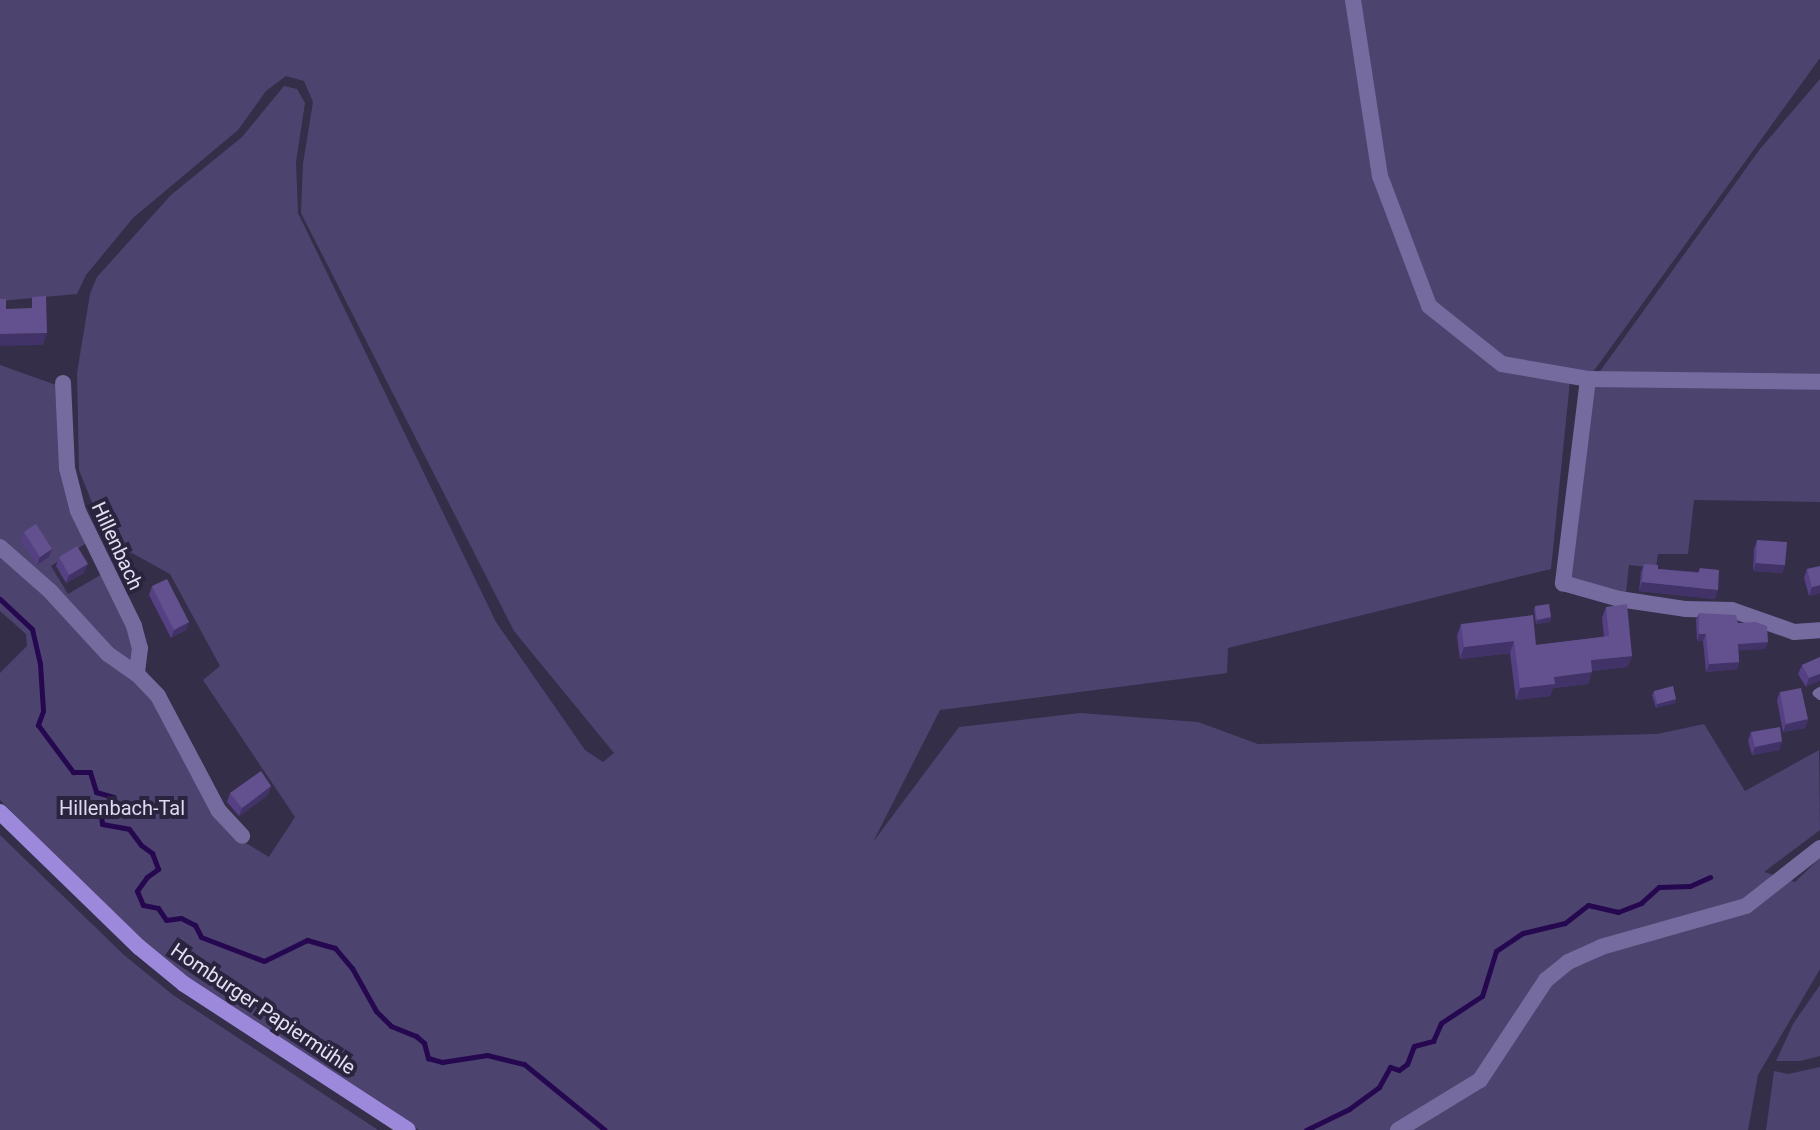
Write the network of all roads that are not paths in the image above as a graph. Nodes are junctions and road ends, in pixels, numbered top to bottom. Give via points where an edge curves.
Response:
1 (1353, 0) edge
2 (1588, 379) junction
3 (1820, 382) edge
4 (63, 383) dead end
5 (0, 547) edge
6 (1820, 630) edge
7 (137, 674) junction
8 (0, 812) edge
9 (242, 836) dead end
10 (1820, 848) edge
11 (408, 1130) edge
12 (1398, 1130) edge

1 - 2 street via 1380,176 1429,306 1502,364
2 - 3 street
2 - 6 street via 1563,583 1619,599 1732,610 1794,632
4 - 7 street, Hillenbach via 67,468 78,511 134,626 140,648
5 - 7 street via 108,654
7 - 9 street via 158,696 219,811
8 - 11 main road, Homburger Papiermühle via 184,984
10 - 12 street via 1746,906 1615,942 1568,962 1546,980 1480,1080

